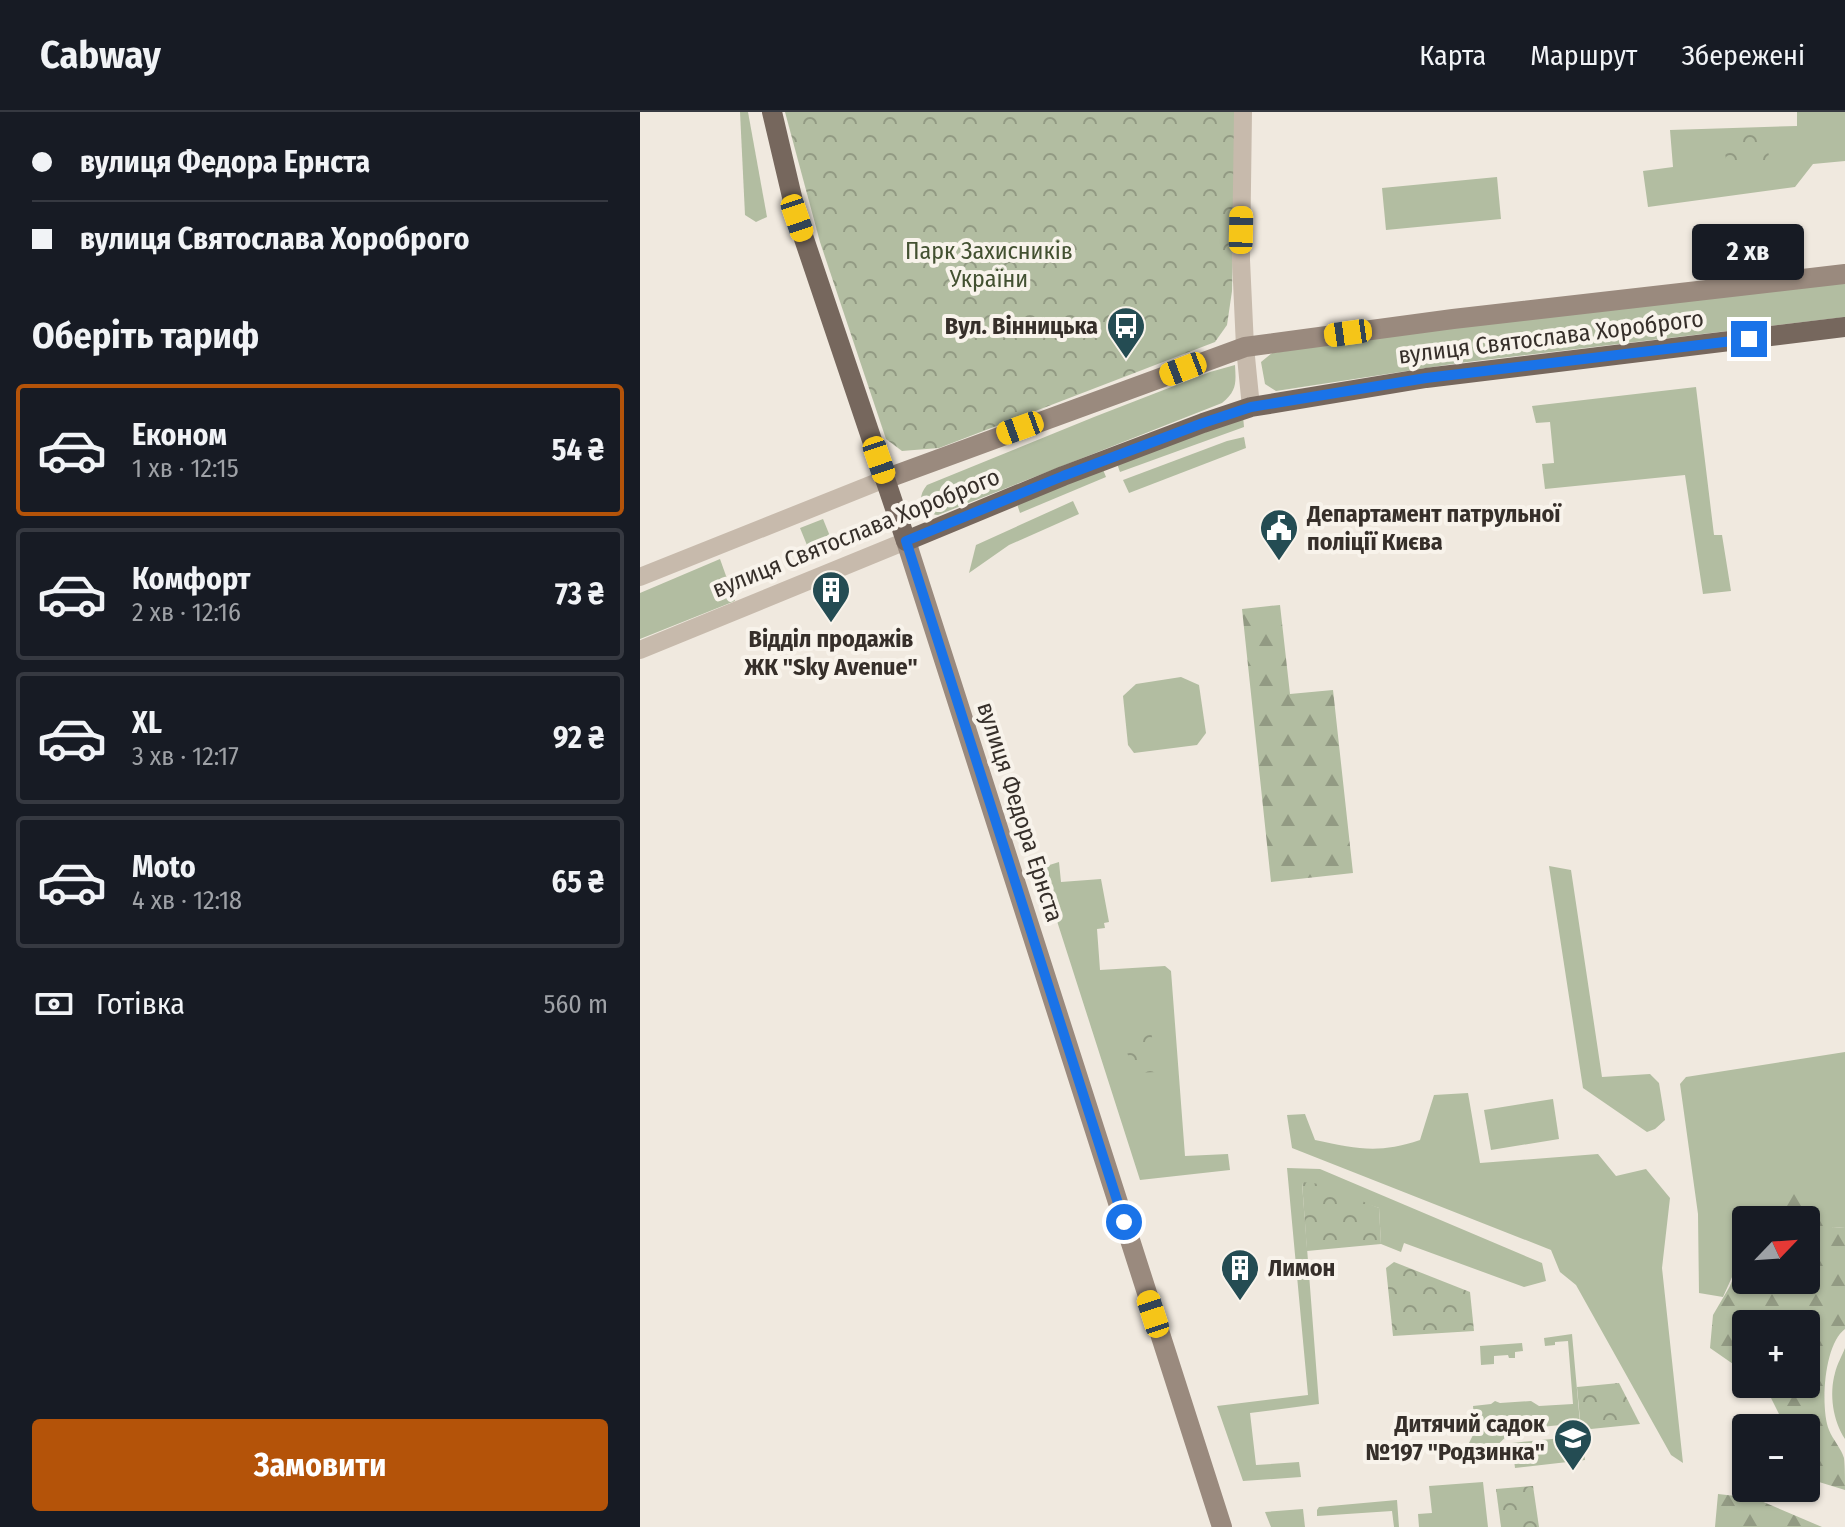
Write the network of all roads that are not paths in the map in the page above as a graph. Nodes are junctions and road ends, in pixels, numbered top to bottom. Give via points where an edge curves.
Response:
1 (772, 112) edge
2 (1243, 112) edge
3 (1845, 274) edge
4 (1845, 327) edge
5 (1245, 347) junction
6 (1251, 407) junction
7 (885, 479) junction
8 (906, 541) junction
9 (640, 577) edge
10 (640, 650) edge
11 (1222, 1527) edge

1 - 7 main road, вулиця Федора Ернста via 797,218
2 - 5 street
3 - 5 street, вулиця Святослава Хороброго
4 - 6 main road, вулиця Святослава Хороброго via 1426,378
5 - 6 street
5 - 7 street, вулиця Святослава Хороброго
6 - 8 main road, вулиця Святослава Хороброго
7 - 8 main road, вулиця Федора Ернста
7 - 9 street, вулиця Святослава Хороброго
8 - 10 street, вулиця Святослава Хороброго
8 - 11 street, вулиця Федора Ернста

